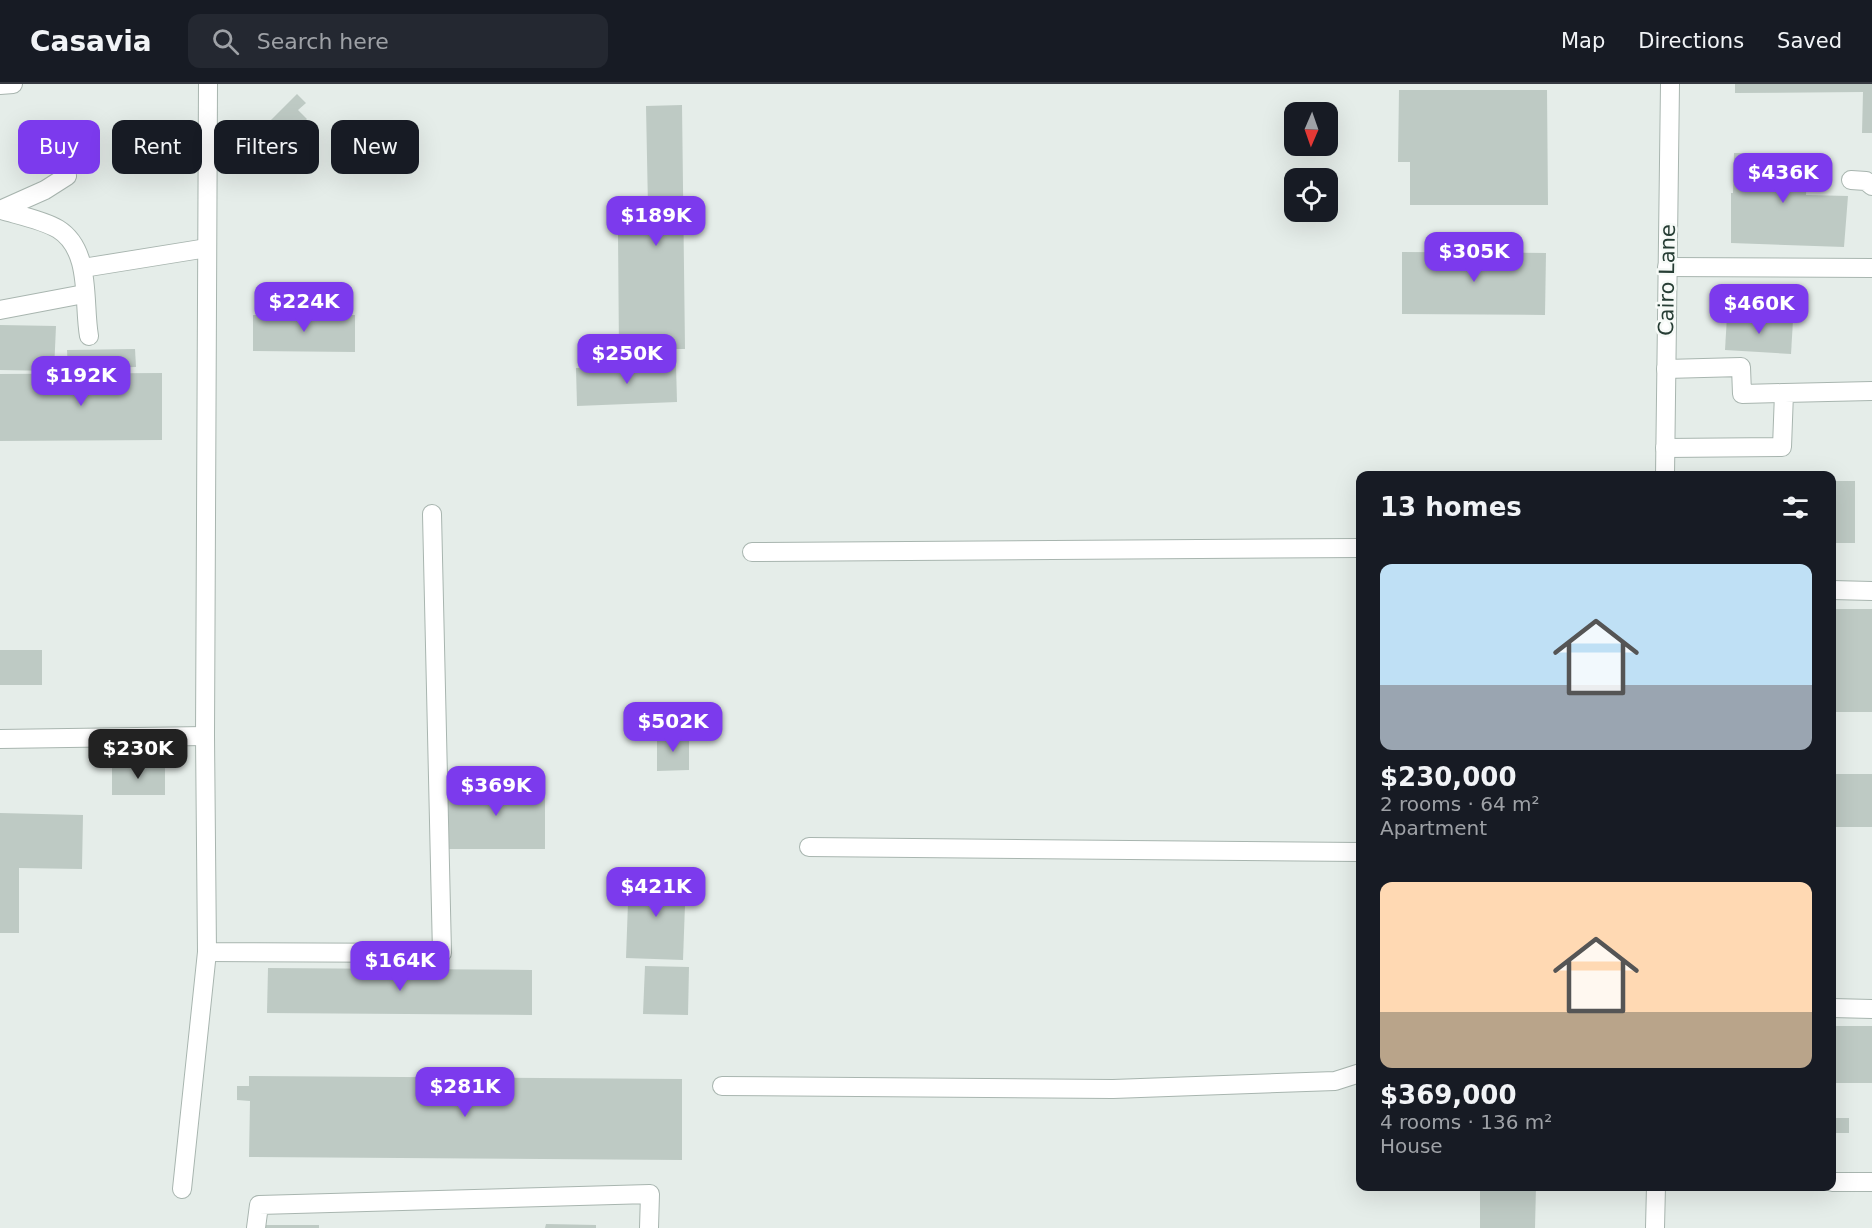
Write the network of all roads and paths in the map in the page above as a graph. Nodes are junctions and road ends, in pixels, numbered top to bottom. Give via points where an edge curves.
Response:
1 (13, 84) edge
2 (208, 84) edge
3 (1670, 84) edge
4 (0, 85) edge
5 (67, 176) dead end
6 (1851, 180) dead end
7 (1872, 186) edge
8 (1, 210) edge
9 (207, 248) junction
10 (1667, 267) junction
11 (83, 268) junction
12 (1872, 268) edge
13 (84, 294) junction
14 (0, 310) edge
15 (89, 336) dead end
16 (1666, 369) junction
17 (1872, 391) edge
18 (1784, 393) junction
19 (1665, 448) junction
20 (1665, 471) edge
21 (432, 514) dead end
22 (1356, 548) edge
23 (753, 552) dead end
24 (1836, 590) edge
25 (1872, 591) edge
26 (205, 736) junction
27 (0, 739) edge
28 (809, 847) dead end
29 (1356, 852) edge
30 (207, 952) junction
31 (1836, 1008) edge
32 (1872, 1009) edge
33 (1356, 1075) edge
34 (722, 1086) dead end
35 (1836, 1182) edge
36 (1872, 1182) edge
37 (182, 1189) dead end
38 (1656, 1191) edge
39 (256, 1228) edge
40 (649, 1228) edge
41 (1655, 1228) edge

1 - 4 street
2 - 9 street
3 - 10 street, Cairo Lane
5 - 8 street
6 - 7 street via 1866,181
8 - 11 street via 59,230 77,248
9 - 11 street
9 - 26 street
10 - 12 street
10 - 16 street, Cairo Lane
11 - 13 street
13 - 14 street
13 - 15 street
16 - 18 street via 1741,368 1742,394
16 - 19 street, Cairo Lane
17 - 18 street
18 - 19 street via 1782,447
19 - 20 street, Cairo Lane
21 - 30 street via 442,953
22 - 23 street
24 - 25 street
26 - 27 street
26 - 30 street
28 - 29 street
30 - 37 street
31 - 32 street
33 - 34 street via 1335,1081 1113,1089
35 - 36 street
38 - 41 street
39 - 40 street via 259,1205 650,1194

